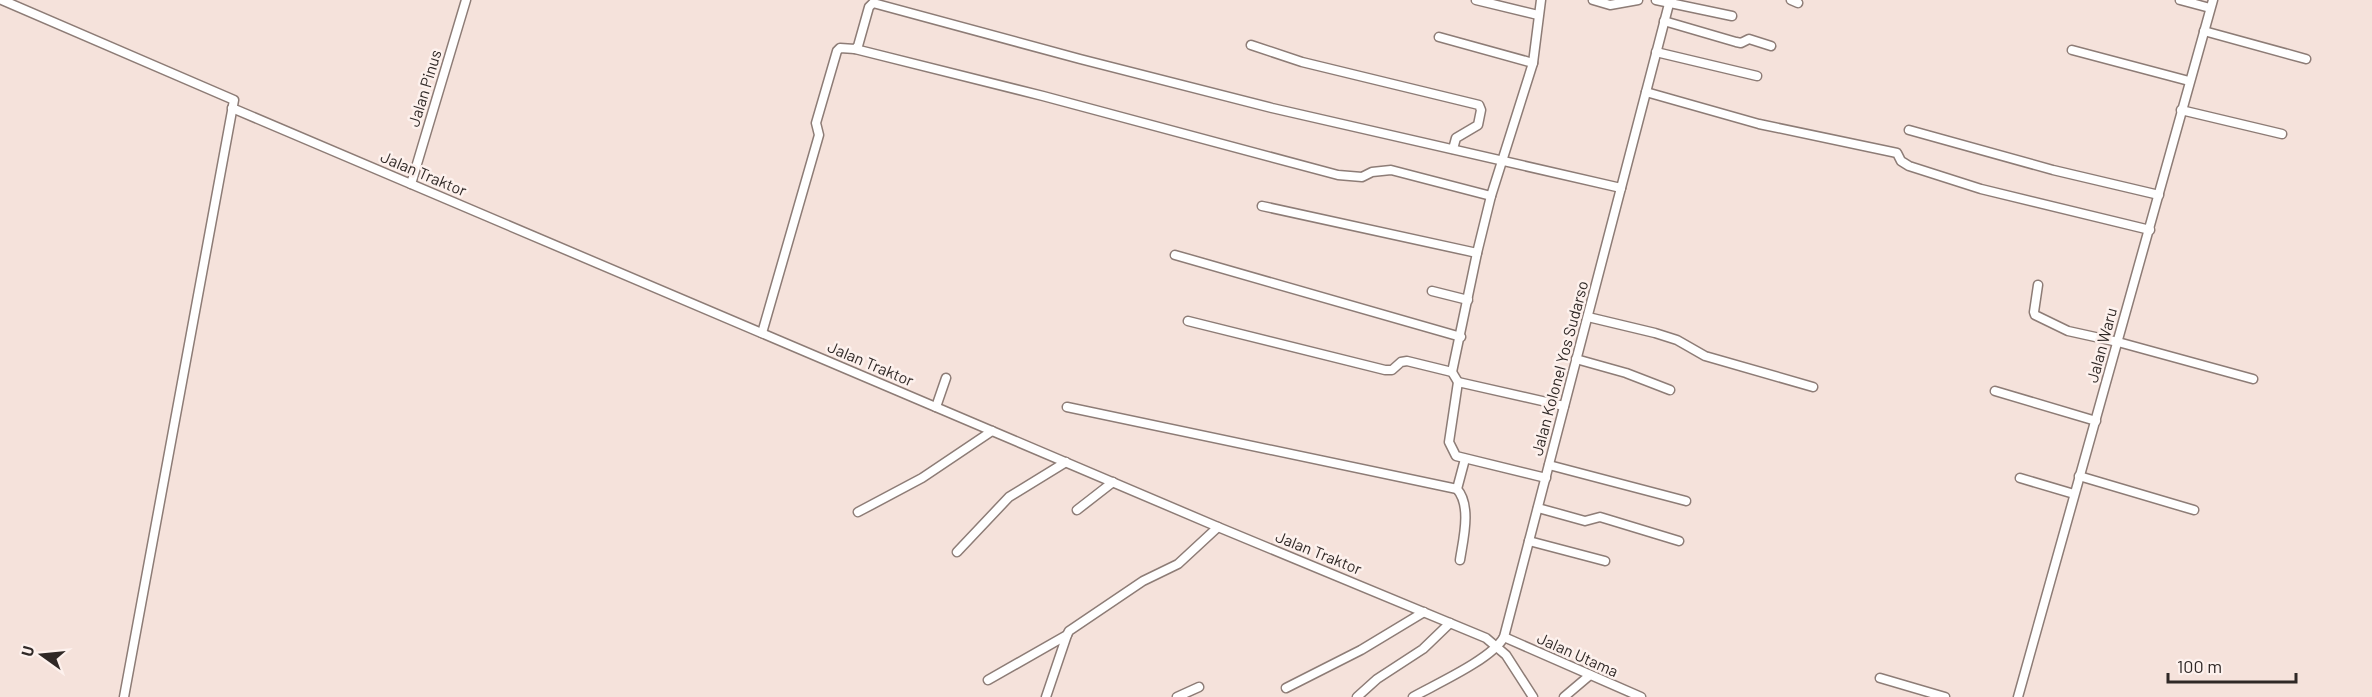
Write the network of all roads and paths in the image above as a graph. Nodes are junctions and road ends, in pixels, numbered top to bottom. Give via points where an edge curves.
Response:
1 (2, 0) edge
2 (466, 0) edge
3 (1476, 0) edge
4 (1541, 0) edge
5 (1593, 0) edge
6 (1638, 0) edge
7 (1656, 0) edge
8 (2180, 0) edge
9 (1669, 1) edge
10 (2212, 4) edge
11 (1538, 15) junction
12 (1732, 16) dead end
13 (1664, 21) junction
14 (2204, 31) junction
15 (1438, 38) dead end
16 (1251, 45) dead end
17 (1771, 46) dead end
18 (855, 49) junction
19 (2072, 50) dead end
20 (1656, 52) junction
21 (2306, 59) dead end
22 (1533, 63) junction
23 (1757, 76) dead end
24 (2189, 81) junction
25 (1646, 92) junction
26 (232, 108) junction
27 (2181, 110) junction
28 (1909, 130) dead end
29 (2282, 134) dead end
30 (1453, 149) junction
31 (1501, 161) junction
32 (411, 184) junction
33 (1621, 188) junction
34 (2159, 195) junction
35 (1491, 196) junction
36 (1262, 206) dead end
37 (2150, 230) junction
38 (1477, 253) junction
39 (1175, 255) dead end
40 (2038, 285) dead end
41 (1432, 291) dead end
42 (1468, 300) junction
43 (1588, 316) junction
44 (1188, 321) dead end
45 (762, 333) junction
46 (1461, 337) junction
47 (2118, 342) junction
48 (1576, 359) junction
49 (1452, 372) junction
50 (946, 378) dead end
51 (2253, 379) dead end
52 (1458, 382) junction
53 (1813, 387) dead end
54 (1670, 390) dead end
55 (1995, 391) dead end
56 (1564, 406) junction
57 (936, 407) junction
58 (1067, 407) dead end
59 (2096, 421) junction
60 (992, 431) junction
61 (1465, 459) junction
62 (1066, 462) junction
63 (1549, 465) junction
64 (2079, 476) junction
65 (1546, 478) junction
66 (2020, 478) dead end
67 (1113, 482) junction
68 (1457, 489) junction
69 (2074, 494) junction
70 (1686, 501) dead end
71 (1538, 508) junction
72 (1077, 510) dead end
73 (2194, 510) dead end
74 (858, 512) dead end
75 (1218, 527) junction
76 (1529, 541) junction
77 (1679, 541) dead end
78 (957, 552) dead end
79 (1460, 560) dead end
80 (1605, 561) dead end
81 (1424, 612) junction
82 (1450, 623) junction
83 (1067, 635) junction
84 (1504, 638) junction
85 (1498, 646) junction
86 (1590, 675) junction
87 (1880, 678) dead end
88 (988, 680) dead end
89 (1199, 687) dead end
90 (1286, 688) dead end
91 (124, 697) edge
92 (1046, 697) edge
93 (1177, 697) edge
94 (1357, 697) edge
95 (1413, 697) edge
96 (1533, 697) edge
97 (1564, 697) edge
98 (1641, 697) edge
99 (1945, 697) edge
100 (2018, 697) edge

1 - 26 street, Jalan Traktor via 234,100
2 - 32 street, Jalan Pinus
3 - 11 street
4 - 11 street
5 - 6 street via 1610,5
7 - 9 street
8 - 10 street
9 - 12 street
9 - 13 street, Jalan Kolonel Yos Sudarso
10 - 14 street, Jalan Waru
11 - 22 street
13 - 17 street via 1736,42 1749,39
13 - 20 street, Jalan Kolonel Yos Sudarso
14 - 21 street
14 - 24 street, Jalan Waru
15 - 22 street
16 - 30 street via 1302,62 1479,105 1478,125 1455,138
18 - 30 street via 869,7 874,3 1080,59
18 - 35 street via 1338,175 1362,177 1391,170
18 - 45 street via 837,51 816,123 819,135
19 - 24 street
20 - 23 street
20 - 25 street, Jalan Kolonel Yos Sudarso
22 - 31 street
24 - 27 street, Jalan Waru
25 - 33 street, Jalan Kolonel Yos Sudarso
25 - 37 street via 1759,124 1897,153 1909,166 1981,189
26 - 32 street, Jalan Traktor
26 - 91 street
27 - 29 street
27 - 34 street, Jalan Waru
28 - 34 street
30 - 31 street
31 - 33 street
31 - 35 street
32 - 45 street, Jalan Traktor
33 - 43 street, Jalan Kolonel Yos Sudarso
34 - 37 street, Jalan Waru
35 - 38 street
36 - 38 street
37 - 47 street, Jalan Waru
38 - 42 street
39 - 46 street
40 - 47 street via 2034,312 2038,317 2068,331
41 - 42 street
42 - 46 street
43 - 48 street, Jalan Kolonel Yos Sudarso
43 - 53 street via 1655,333 1705,356
44 - 49 street via 1385,370 1394,370 1407,361
45 - 57 street, Jalan Traktor
46 - 49 street
47 - 51 street
47 - 59 street, Jalan Waru
48 - 54 street
48 - 56 street, Jalan Kolonel Yos Sudarso
49 - 52 street
50 - 57 street
52 - 56 street
52 - 61 street via 1449,442 1456,456
55 - 59 street
56 - 63 street, Jalan Kolonel Yos Sudarso
57 - 60 street, Jalan Traktor
58 - 68 street
59 - 64 street, Jalan Waru
60 - 62 street, Jalan Traktor
60 - 74 street via 922,478
61 - 65 street
61 - 68 street
62 - 67 street, Jalan Traktor
62 - 78 street via 1009,497
63 - 65 street, Jalan Kolonel Yos Sudarso
63 - 70 street
64 - 69 street, Jalan Waru
64 - 73 street
65 - 71 street, Jalan Kolonel Yos Sudarso
66 - 69 street
67 - 72 street
67 - 75 street, Jalan Traktor
68 - 79 street via 1464,512
69 - 100 street, Jalan Waru
71 - 76 street, Jalan Kolonel Yos Sudarso
71 - 77 street via 1585,521 1600,517
75 - 81 street, Jalan Traktor
75 - 83 street via 1178,564 1143,581
76 - 80 street
76 - 84 street, Jalan Kolonel Yos Sudarso
81 - 82 street, Jalan Traktor
81 - 90 street
82 - 85 street, Jalan Traktor
82 - 94 street via 1423,649
83 - 88 street
83 - 92 street
84 - 85 street, Jalan Kolonel Yos Sudarso
84 - 86 street, Jalan Utama
85 - 95 street, Jalan Kolonel Yos Sudarso
85 - 96 street
86 - 97 street
86 - 98 street, Jalan Utama
87 - 99 street
89 - 93 street

